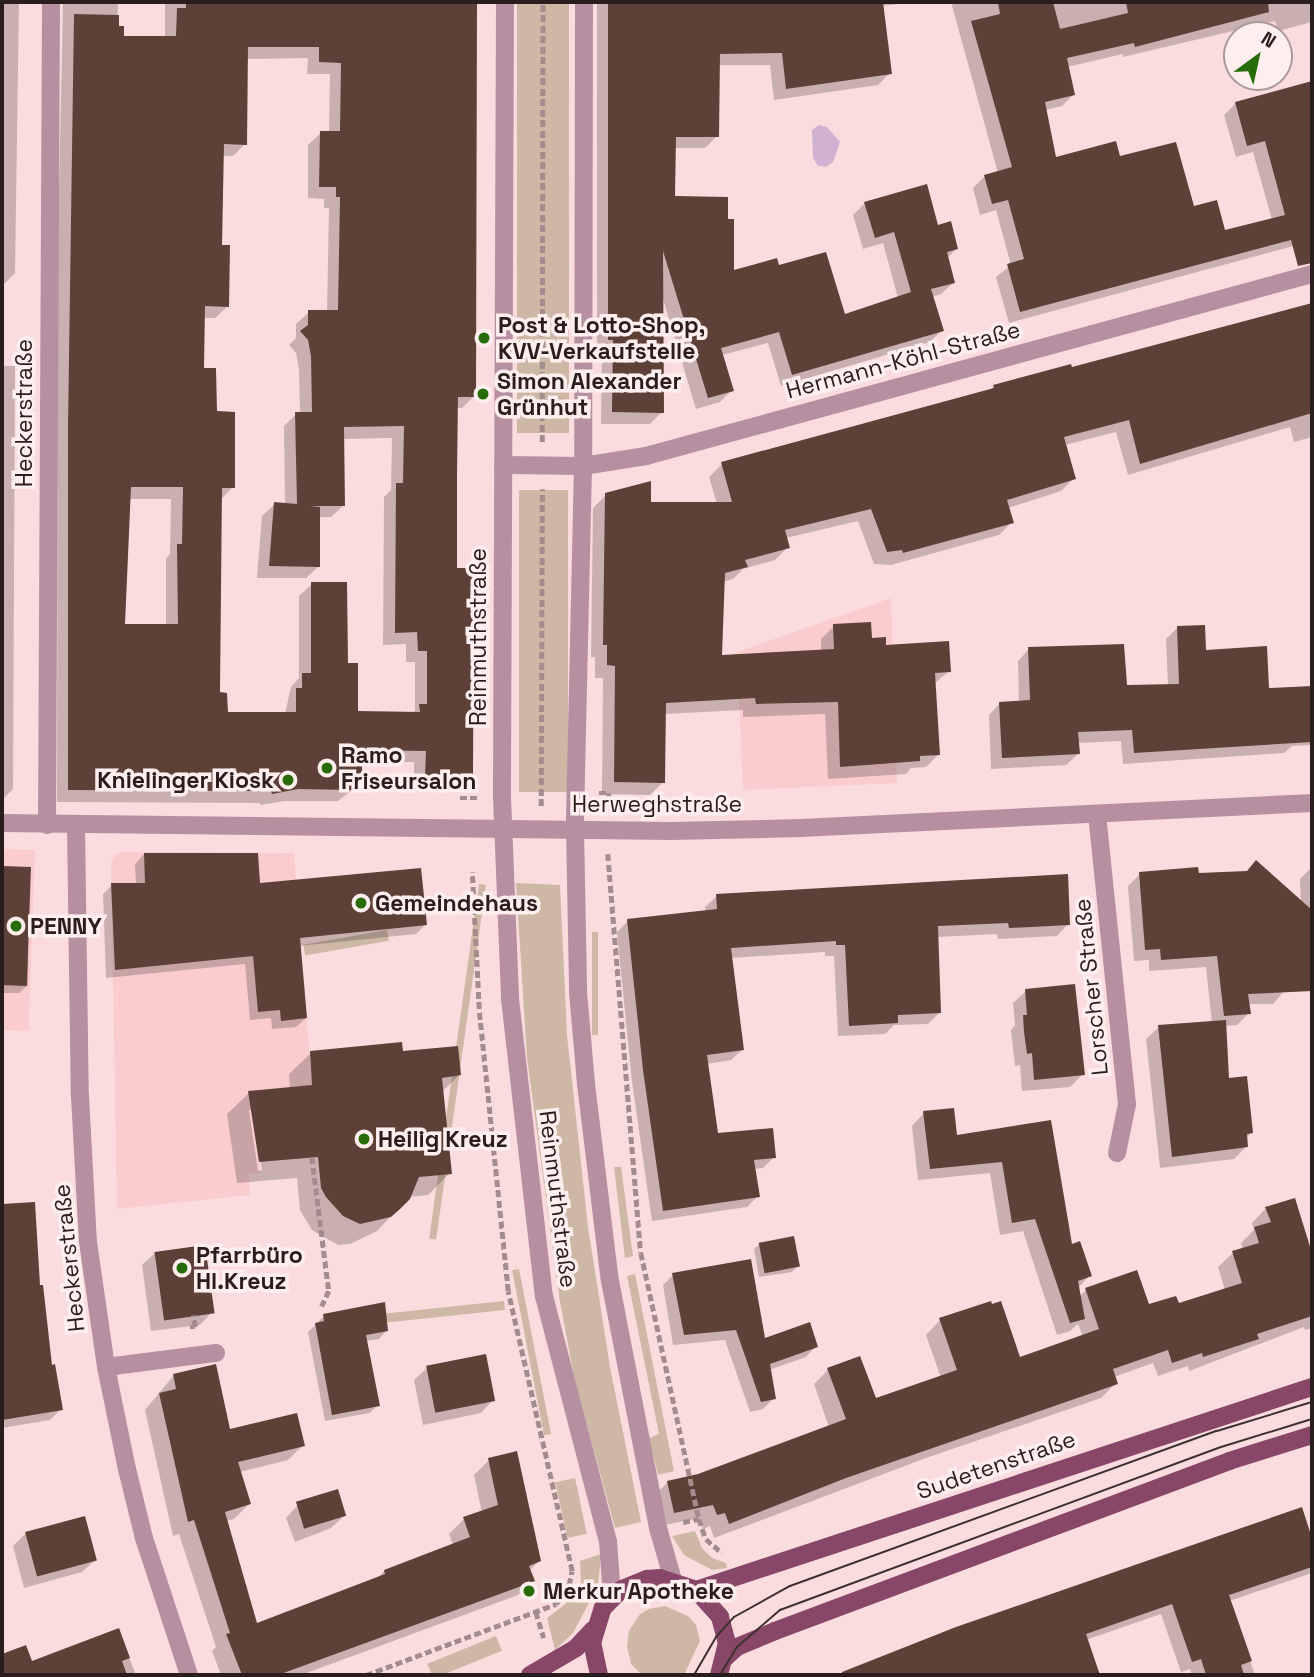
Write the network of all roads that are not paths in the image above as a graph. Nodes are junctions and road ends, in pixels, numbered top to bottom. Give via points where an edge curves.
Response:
1 (51, 2) edge
2 (505, 2) edge
3 (584, 2) edge
4 (1312, 274) edge
5 (503, 465) junction
6 (583, 466) junction
7 (1312, 803) edge
8 (1097, 814) junction
9 (2, 823) edge
10 (47, 825) junction
11 (76, 825) junction
12 (502, 827) junction
13 (575, 829) junction
14 (1117, 1153) dead end
15 (216, 1353) dead end
16 (106, 1367) junction
17 (1312, 1387) edge
18 (1312, 1435) edge
19 (673, 1580) junction
20 (696, 1590) junction
21 (612, 1597) junction
22 (593, 1630) junction
23 (723, 1669) edge
24 (189, 1675) edge
25 (530, 1675) edge
26 (599, 1675) edge

1 - 10 street, Heckerstraße
2 - 5 street, Reinmuthstraße
3 - 6 street, Reinmuthstraße
4 - 6 street, Hermann-Köhl-Straße via 659,452
5 - 6 street, Hermann-Köhl-Straße
5 - 12 street, Reinmuthstraße
6 - 13 street, Reinmuthstraße
7 - 8 street, Herweghstraße
8 - 13 street, Herweghstraße via 802,828
8 - 14 street, Lorscher Straße via 1127,1104
9 - 10 street, Herweghstraße
10 - 11 street, Herweghstraße
11 - 12 street, Herweghstraße
11 - 16 street, Heckerstraße via 80,1110 88,1242
12 - 13 street, Herweghstraße
12 - 21 street, Reinmuthstraße via 510,999 544,1296 608,1541
13 - 19 street, Reinmuthstraße via 578,992 610,1281 658,1528
15 - 16 street
16 - 24 street, Heckerstraße via 144,1538
17 - 20 main road, Sudetenstraße
18 - 23 main road via 1216,1466 775,1631 737,1647
19 - 20 main road
19 - 21 main road via 647,1579
20 - 23 main road via 720,1616 727,1643
21 - 22 main road
22 - 25 main road via 576,1648
22 - 26 main road via 592,1656

